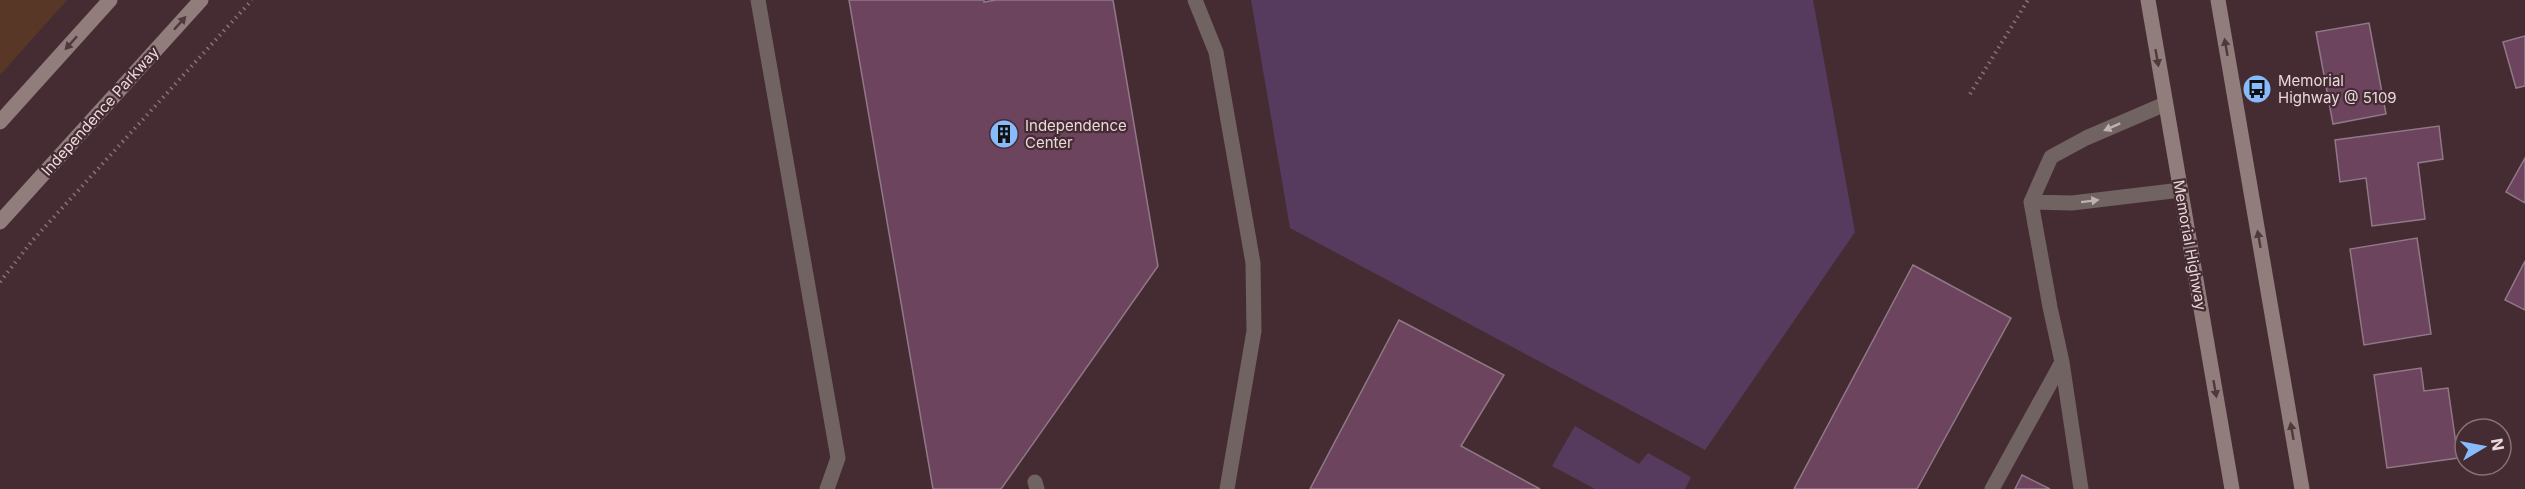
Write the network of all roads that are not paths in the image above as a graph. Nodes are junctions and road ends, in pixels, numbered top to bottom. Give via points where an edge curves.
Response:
1 (110, 0) edge
2 (201, 0) edge
3 (759, 0) edge
4 (1195, 0) edge
5 (2148, 0) edge
6 (2218, 0) edge
7 (2165, 104) junction
8 (0, 122) edge
9 (2181, 190) junction
10 (2031, 202) junction
11 (0, 222) edge
12 (2062, 362) junction
13 (827, 489) edge
14 (1227, 489) edge
15 (1992, 489) edge
16 (2080, 489) edge
17 (2232, 489) edge
18 (2302, 489) edge

1 -> 8 main road
11 -> 2 main road, Independence Parkway
3 - 13 lane via 838,458
4 - 14 lane via 1216,52 1253,263 1254,331
5 -> 7 main road, Memorial Highway
18 -> 6 main road
7 - 9 main road, Memorial Highway
7 -> 10 lane via 2051,157
10 -> 9 lane via 2072,203
9 -> 17 main road, Memorial Highway
10 - 12 lane
12 - 15 lane
12 - 16 lane

